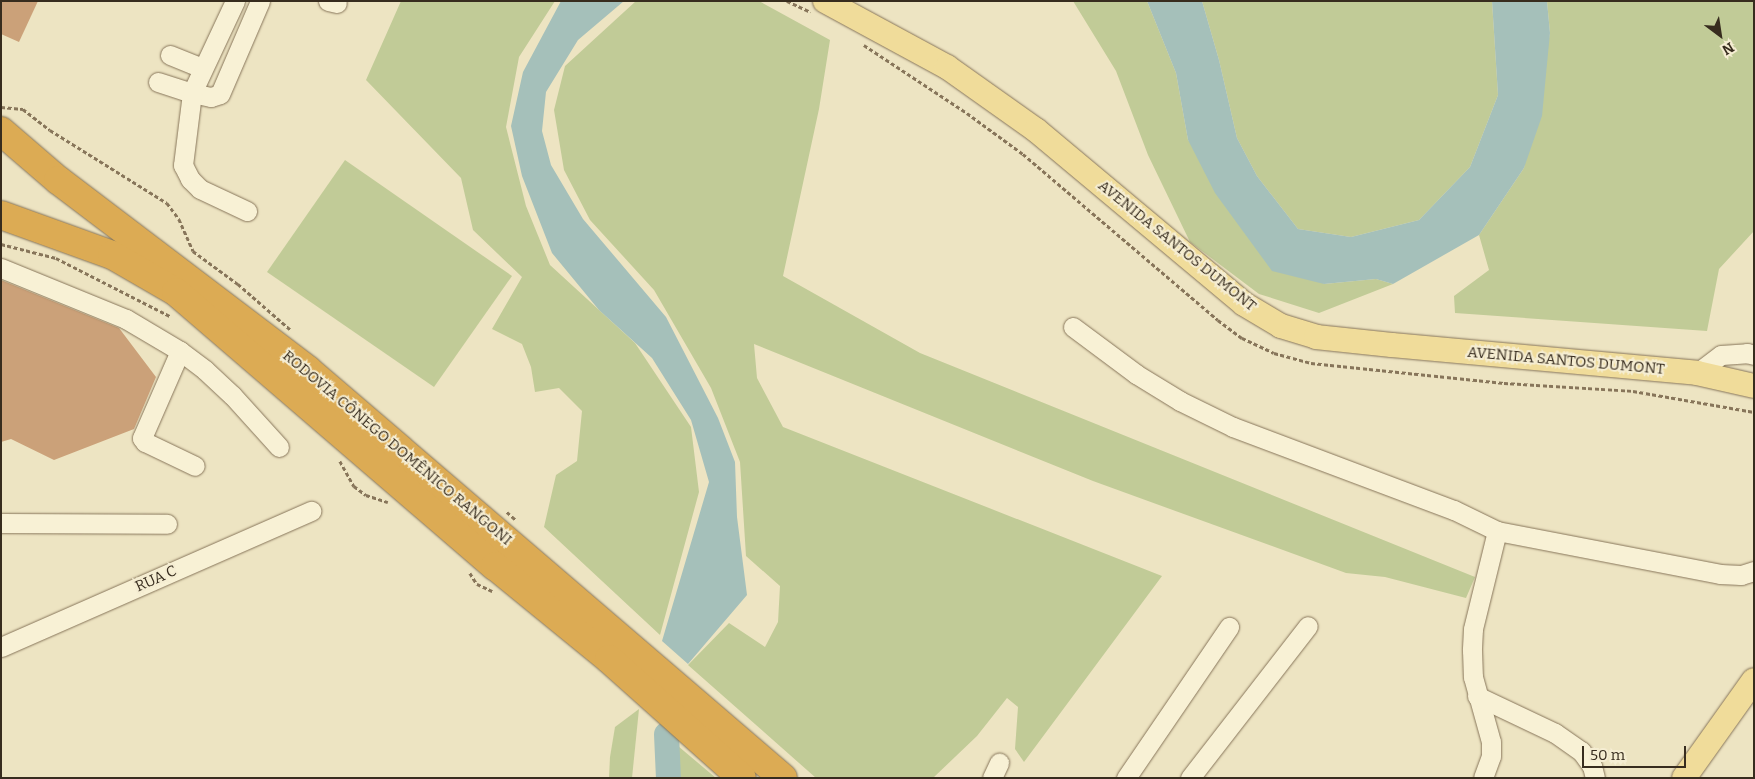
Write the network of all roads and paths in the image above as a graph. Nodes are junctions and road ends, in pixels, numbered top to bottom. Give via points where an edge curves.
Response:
1 (235, 1) edge
2 (258, 5) edge
3 (835, 6) edge
4 (860, 42) dead end
5 (170, 55) dead end
6 (203, 68) junction
7 (158, 82) dead end
8 (192, 93) junction
9 (1, 107) edge
10 (1, 131) edge
11 (247, 211) dead end
12 (1, 214) edge
13 (1, 268) edge
14 (1073, 327) dead end
15 (295, 333) dead end
16 (180, 351) junction
17 (1754, 354) edge
18 (1697, 373) junction
19 (1754, 386) edge
20 (1754, 412) edge
21 (279, 447) dead end
22 (195, 466) dead end
23 (506, 511) dead end
24 (311, 512) dead end
25 (1, 523) edge
26 (520, 523) dead end
27 (167, 524) dead end
28 (1497, 531) junction
29 (1754, 571) edge
30 (1308, 626) dead end
31 (1229, 627) dead end
32 (2, 646) edge
33 (617, 650) junction
34 (1754, 680) edge
35 (1478, 696) junction
36 (742, 778) edge
37 (782, 778) edge
38 (1126, 778) edge
39 (1190, 778) edge
40 (1483, 778) edge
41 (1595, 778) edge
42 (1684, 778) edge

1 - 2 street
1 - 6 street
2 - 8 street via 220,94 211,97
3 - 18 main road, AVENIDA SANTOS DUMONT via 947,67 1036,130 1244,304 1281,326 1316,336 1382,344
4 - 20 path via 1023,154 1218,320 1242,338 1274,353 1310,363 1504,383 1633,392
5 - 6 street
6 - 8 street
7 - 8 street
8 - 11 street via 183,165 200,189
9 - 15 path via 22,110 167,203 179,219 193,251
10 - 33 highway, RODOVIA CÔNEGO DOMÊNICO RANGONI via 58,180 308,370
12 - 33 highway, RODOVIA CÔNEGO DOMÊNICO RANGONI via 112,255 176,292 495,566
13 - 16 street via 126,319
14 - 28 street via 1136,374 1206,414 1454,510
16 - 21 street via 232,395
16 - 22 street via 142,438
17 - 18 street via 1721,355
18 - 19 main road, AVENIDA SANTOS DUMONT
23 - 26 path
24 - 32 street, RUA C
25 - 27 street
28 - 29 street via 1720,574 1741,575
28 - 35 street via 1473,630 1472,659
30 - 39 street
31 - 38 street
33 - 36 highway, RODOVIA CÔNEGO DOMÊNICO RANGONI
33 - 37 highway, RODOVIA CÔNEGO DOMÊNICO RANGONI
34 - 42 main road
35 - 40 street via 1491,742 1491,756
35 - 41 street via 1555,733 1581,751 1592,766

